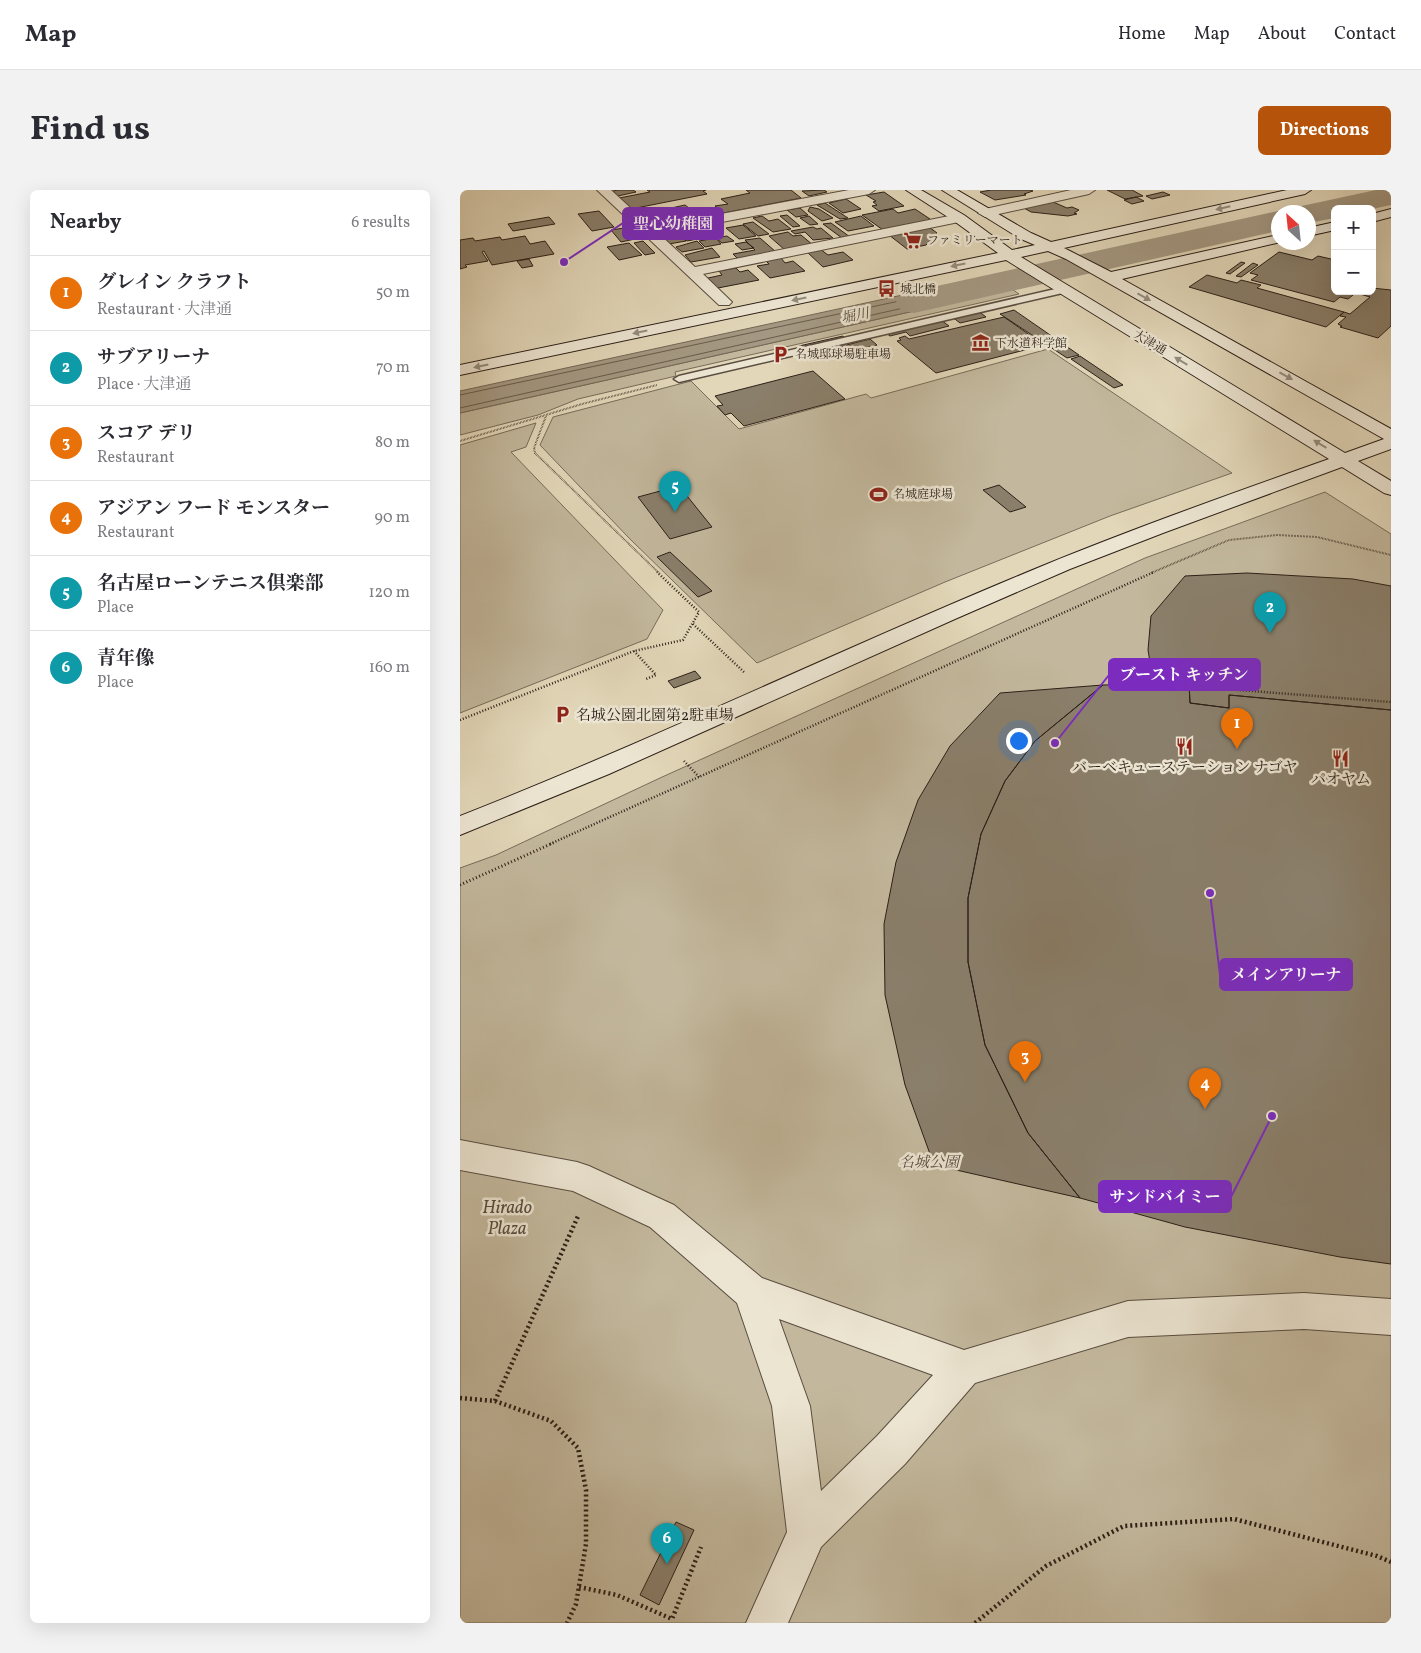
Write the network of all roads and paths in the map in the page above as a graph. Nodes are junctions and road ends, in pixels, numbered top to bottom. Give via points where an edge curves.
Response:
1 (604, 190) edge
2 (869, 190) edge
3 (912, 190) edge
4 (948, 190) edge
5 (1089, 190) edge
6 (1245, 190) edge
7 (1304, 190) edge
8 (1207, 198) dead end
9 (985, 213) junction
10 (1391, 213) edge
11 (1376, 217) edge
12 (959, 218) junction
13 (1331, 227) edge
14 (1316, 230) edge
15 (1051, 231) dead end
16 (649, 232) junction
17 (1026, 236) junction
18 (1271, 240) edge
19 (1052, 246) junction
20 (1001, 250) junction
21 (692, 272) junction
22 (1106, 275) junction
23 (1059, 287) junction
24 (724, 302) junction
25 (460, 356) edge
26 (460, 370) edge
27 (679, 379) joint
28 (546, 416) junction
29 (1391, 436) edge
30 (460, 441) edge
31 (1391, 443) edge
32 (1345, 460) junction
33 (1391, 489) edge
34 (1391, 555) edge
35 (693, 624) junction
36 (634, 651) junction
37 (749, 677) dead end
38 (646, 680) dead end
39 (1201, 687) dead end
40 (1330, 698) junction
41 (1391, 702) edge
42 (1332, 704) dead end
43 (460, 720) edge
44 (682, 759) dead end
45 (700, 778) junction
46 (460, 826) edge
47 (460, 885) edge
48 (460, 1155) edge
49 (592, 1184) junction
50 (751, 1292) junction
51 (1391, 1316) edge
52 (964, 1368) junction
53 (460, 1398) edge
54 (495, 1401) junction
55 (807, 1533) junction
56 (702, 1547) dead end
57 (1391, 1562) edge
58 (579, 1587) junction
59 (567, 1623) edge
60 (767, 1623) edge
61 (976, 1623) edge

1 - 16 street
2 - 16 street
3 - 12 street, 大津通
4 - 9 street
5 - 9 street
6 - 8 street
7 -> 19 street
9 - 17 street
10 - 11 street
12 - 20 street, 大津通
12 - 21 street
13 - 14 street
15 - 17 street
16 - 21 street
17 - 19 street
17 - 20 street
18 - 22 street
19 - 20 street
19 - 22 street
20 - 23 street, 大津通
20 - 24 street
20 -> 26 street
21 - 24 street
22 -> 29 street
23 - 27 lane
32 -> 23 street, 大津通
24 - 25 street
27 - 28 path
28 - 30 path
28 - 35 path via 535,453 699,612
31 - 32 street
32 - 33 street, 大津通
32 - 46 street via 1019,583 564,785
34 - 45 path via 1318,537 1277,535 1229,540
35 - 36 path via 683,640
35 - 37 path
36 - 38 path via 656,675
36 - 43 path
39 - 40 path
40 - 41 path
40 - 42 path
44 - 45 path
45 - 47 path
48 - 49 street via 577,1177
49 - 50 street via 662,1216
49 - 54 path
50 - 52 street
50 - 55 street via 791,1406
51 - 52 street via 1304,1311 1128,1319
52 - 55 street via 891,1450
53 - 54 path
54 - 58 path via 551,1421 578,1448 586,1490 586,1544
55 - 60 street
56 - 58 path via 672,1619 617,1595
57 - 61 path via 1234,1518 1124,1526 1046,1566
58 - 59 path via 576,1604

